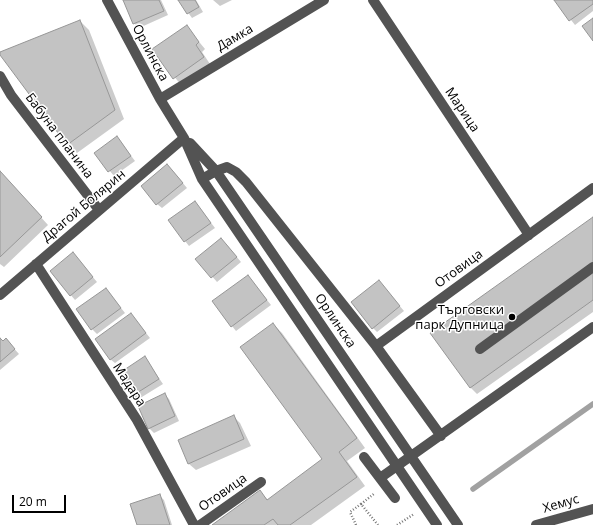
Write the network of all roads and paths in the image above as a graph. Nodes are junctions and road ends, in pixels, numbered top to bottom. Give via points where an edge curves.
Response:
1 (107, 0) edge
2 (324, 0) edge
3 (374, 0) edge
4 (0, 76) edge
5 (160, 99) junction
6 (184, 138) junction
7 (216, 171) junction
8 (202, 179) junction
9 (593, 188) edge
10 (99, 210) junction
11 (529, 235) junction
12 (36, 264) junction
13 (593, 267) edge
14 (0, 295) edge
15 (593, 327) edge
16 (376, 346) junction
17 (480, 349) dead end
18 (441, 436) junction
19 (411, 456) junction
20 (364, 457) dead end
21 (397, 466) junction
22 (380, 478) junction
23 (261, 482) dead end
24 (395, 498) dead end
25 (424, 508) junction
26 (593, 509) edge
27 (194, 525) edge
28 (200, 525) edge
29 (356, 525) edge
30 (378, 525) edge
31 (397, 525) edge
32 (437, 525) edge
33 (458, 525) edge
34 (536, 525) edge

1 - 5 street, Орлинска
2 - 5 street, Дамка
3 - 11 street, Марица
4 - 10 street, Бабуна планина via 11,95
5 - 6 street, Орлинска
6 - 7 street, Орлинска
6 - 8 street, Орлинска
6 - 10 street, Драгой Болярин
7 - 8 street
7 - 16 street via 227,167 246,182
7 - 19 street, Орлинска
8 - 21 street, Орлинска
9 - 11 street, Отовица
10 - 12 street, Драгой Болярин
11 - 16 street, Отовица
12 - 14 street, Драгой Болярин
12 - 27 street, Мадара via 137,420
13 - 17 street
15 - 18 street
16 - 18 street
18 - 19 street
19 - 21 street
19 - 33 street, Орлинска
20 - 22 street
21 - 22 street
21 - 25 street, Орлинска
22 - 24 street
23 - 28 street, Отовица
25 - 31 path
25 - 32 street, Орлинска
26 - 34 street, Хемус
29 - 30 path via 350,512 361,504

